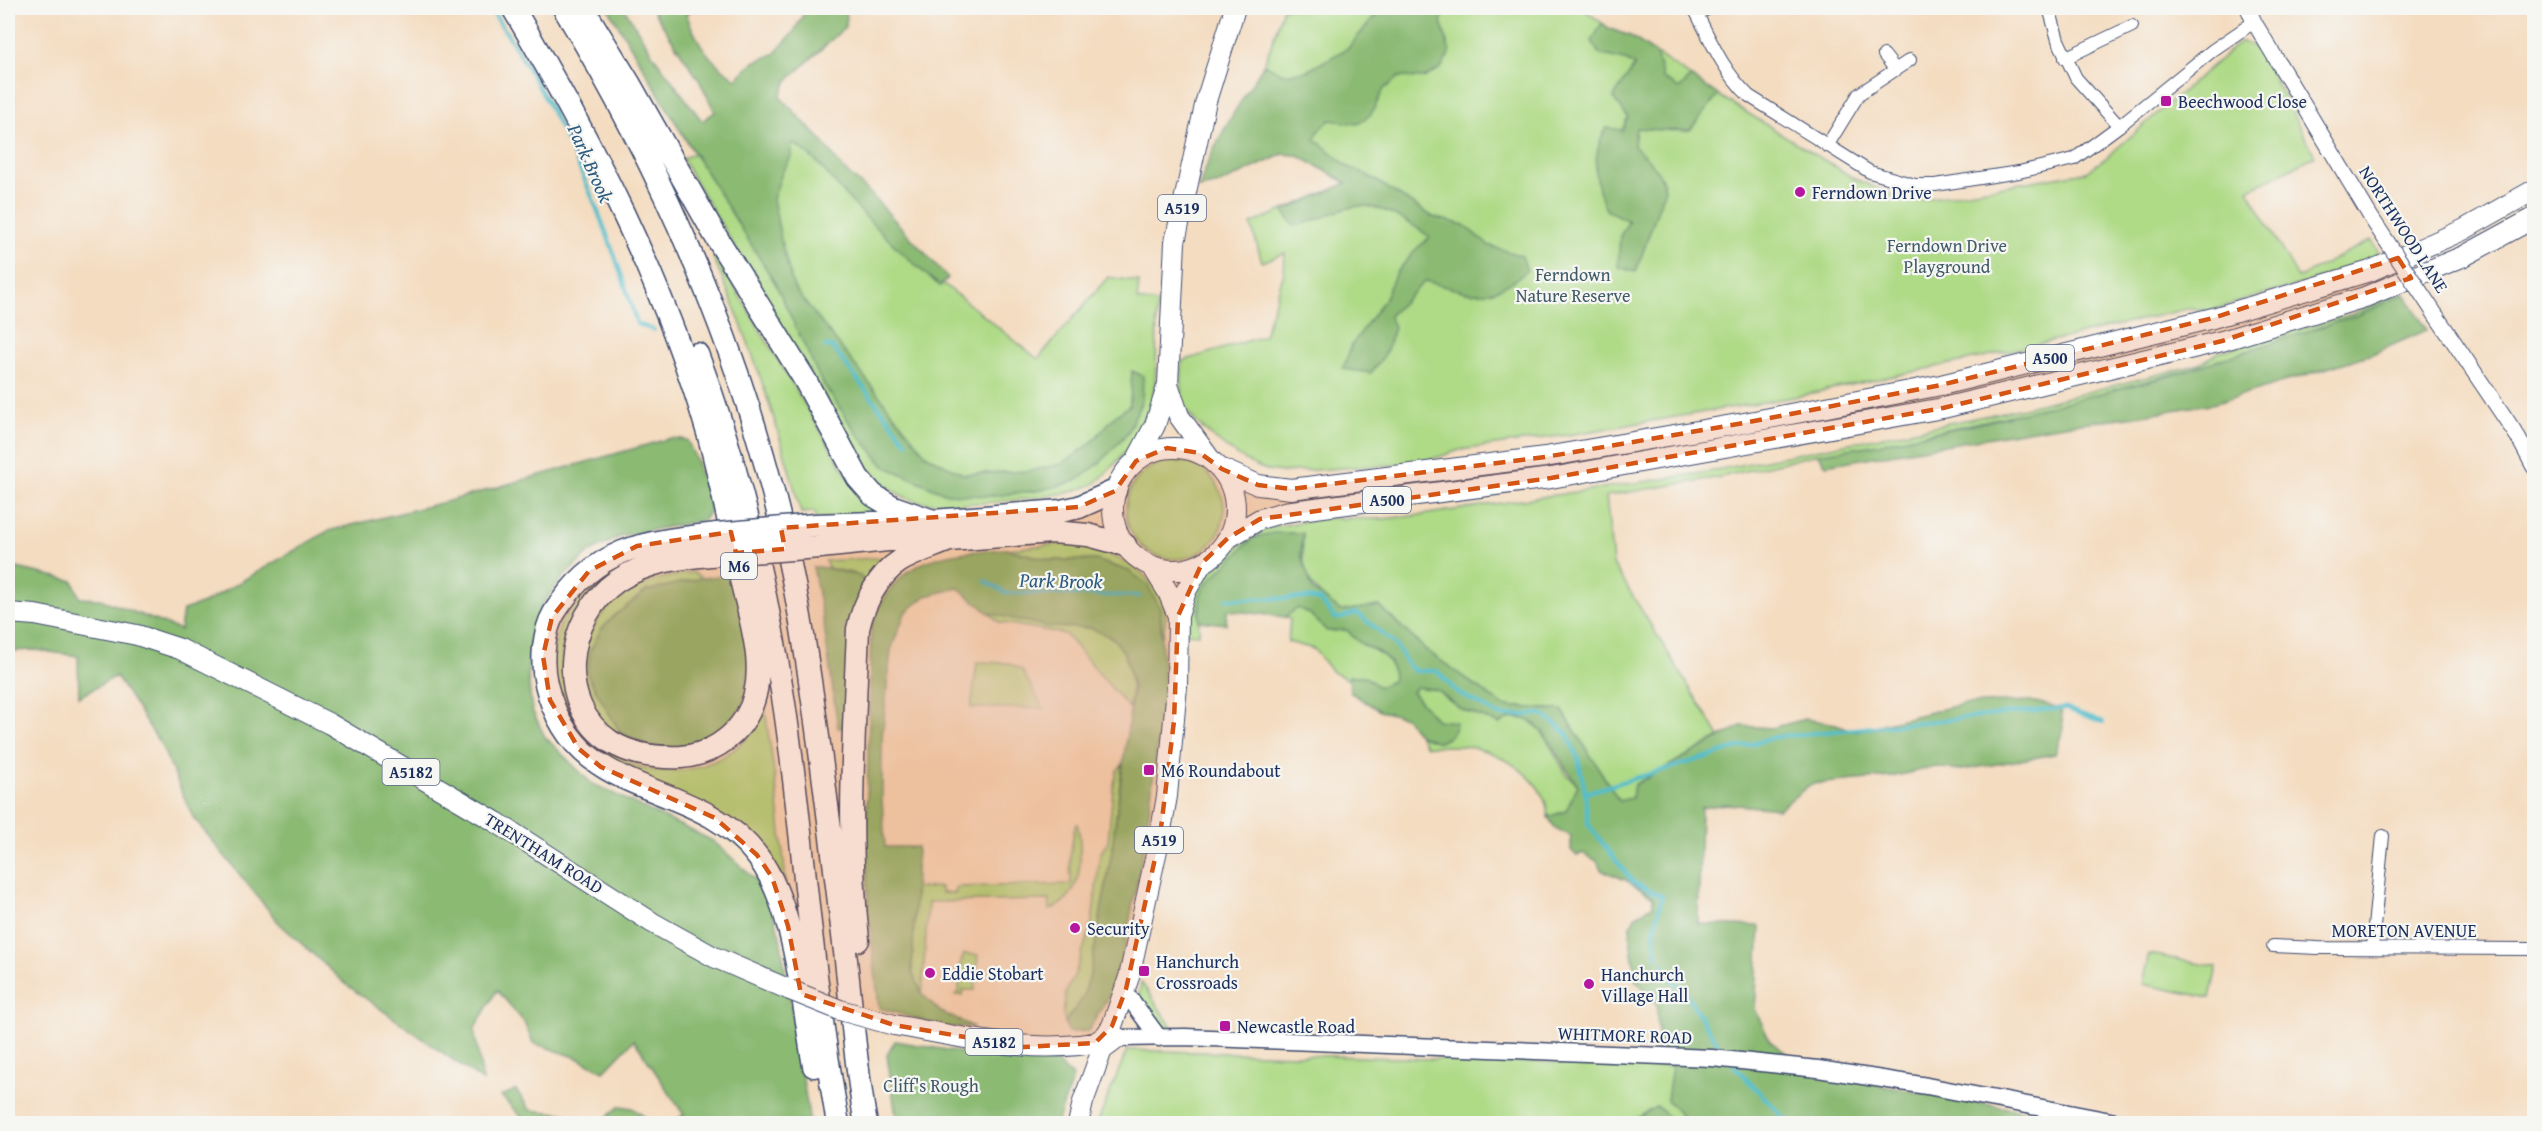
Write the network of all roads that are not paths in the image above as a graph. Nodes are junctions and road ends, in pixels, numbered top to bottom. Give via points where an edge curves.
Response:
1 (513, 8) edge
2 (531, 8) edge
3 (564, 8) edge
4 (583, 8) edge
5 (1235, 8) edge
6 (1709, 8) edge
7 (2049, 8) edge
8 (1695, 11) edge
9 (2251, 15) edge
10 (2132, 26) dead end
11 (1884, 56) dead end
12 (2065, 58) junction
13 (1910, 60) dead end
14 (1895, 69) junction
15 (2120, 126) junction
16 (1827, 146) junction
17 (2535, 190) edge
18 (2535, 218) edge
19 (1168, 384) junction
20 (1136, 461) junction
21 (1216, 464) junction
22 (2535, 467) edge
23 (1115, 491) junction
24 (933, 521) junction
25 (817, 536) junction
26 (1228, 538) junction
27 (949, 540) junction
28 (719, 544) junction
29 (1125, 545) junction
30 (1202, 563) junction
31 (1152, 566) junction
32 (8, 613) edge
33 (1178, 616) junction
34 (2383, 836) dead end
35 (2273, 946) dead end
36 (2372, 947) junction
37 (2535, 949) edge
38 (1132, 957) junction
39 (1131, 1000) junction
40 (1118, 1038) junction
41 (1159, 1038) junction
42 (1095, 1043) junction
43 (825, 1124) edge
44 (838, 1124) edge
45 (867, 1124) edge
46 (880, 1124) edge
47 (1078, 1124) edge
48 (2126, 1124) edge

1 - 28 highway, M6 via 602,169 675,335 708,433 757,656 754,704 727,740 695,756 672,757 649,756 612,743 587,719 575,690 573,652 585,615 606,589 639,569
2 - 44 highway, M6 via 616,164 670,281 712,393 739,488 771,624 785,710
3 - 45 highway via 603,71 694,259 740,382 772,488 799,615 822,766
4 - 24 highway, M6 via 805,380 858,478 873,495 893,507
5 - 19 main road, A519 via 1206,101 1175,242
6 - 8 street
7 - 12 street
8 - 16 street via 1735,83
9 - 15 street
9 - 22 street, NORTHWOOD LANE, bridge via 2372,219
10 - 12 street
11 - 14 street
12 - 15 street via 2076,78
13 - 14 street
14 - 16 street via 1860,94
15 - 16 street via 2074,159 2019,172 1935,184 1915,184 1870,172
17 - 21 main road, A500 via 2463,230 2370,271 2213,318 1941,385 1545,457 1291,489 1258,485
18 - 26 main road, A500 via 2464,256 2365,297 2222,341 1931,410 1551,478 1284,512 1260,519
19 - 20 main road, A519 via 1155,425
19 - 21 main road, A519 via 1179,416
20 - 21 main road via 1167,448 1189,449
20 - 23 main road
21 - 26 main road via 1229,479 1236,503
23 - 24 highway, M6 via 1061,511
23 - 29 main road via 1115,525
24 - 25 highway, M6
25 - 27 highway, M6
25 - 28 highway, M6, bridge
26 - 30 main road via 1217,553
27 - 29 highway, M6 via 1070,533
27 - 46 highway, M6 via 900,561 886,574 865,608 858,629 852,862
28 - 43 highway, M6 via 637,546 589,571 568,591 552,617 545,644 544,674 561,725 579,749 601,767 715,818 757,855 772,878 789,926
29 - 31 main road
30 - 31 main road via 1178,570
30 - 33 main road, A519 via 1186,591
31 - 33 main road, A519
32 - 42 main road, TRENTHAM ROAD / A5182, bridge via 137,635 180,649 330,724 714,957 840,1010 894,1025 1024,1047
33 - 38 main road, A519 via 1177,686 1167,796
34 - 36 street
35 - 36 street, MORETON AVENUE
36 - 37 street, MORETON AVENUE
38 - 39 main road, A519 via 1137,979
38 - 42 main road, A519 via 1120,977
39 - 40 main road, A519
39 - 41 main road
40 - 41 main road, WHITMORE ROAD
40 - 42 main road, A5182
40 - 47 main road, A519 via 1102,1050
41 - 48 main road, WHITMORE ROAD via 1712,1058 1927,1086
42 - 47 main road, A519 via 1074,1100

